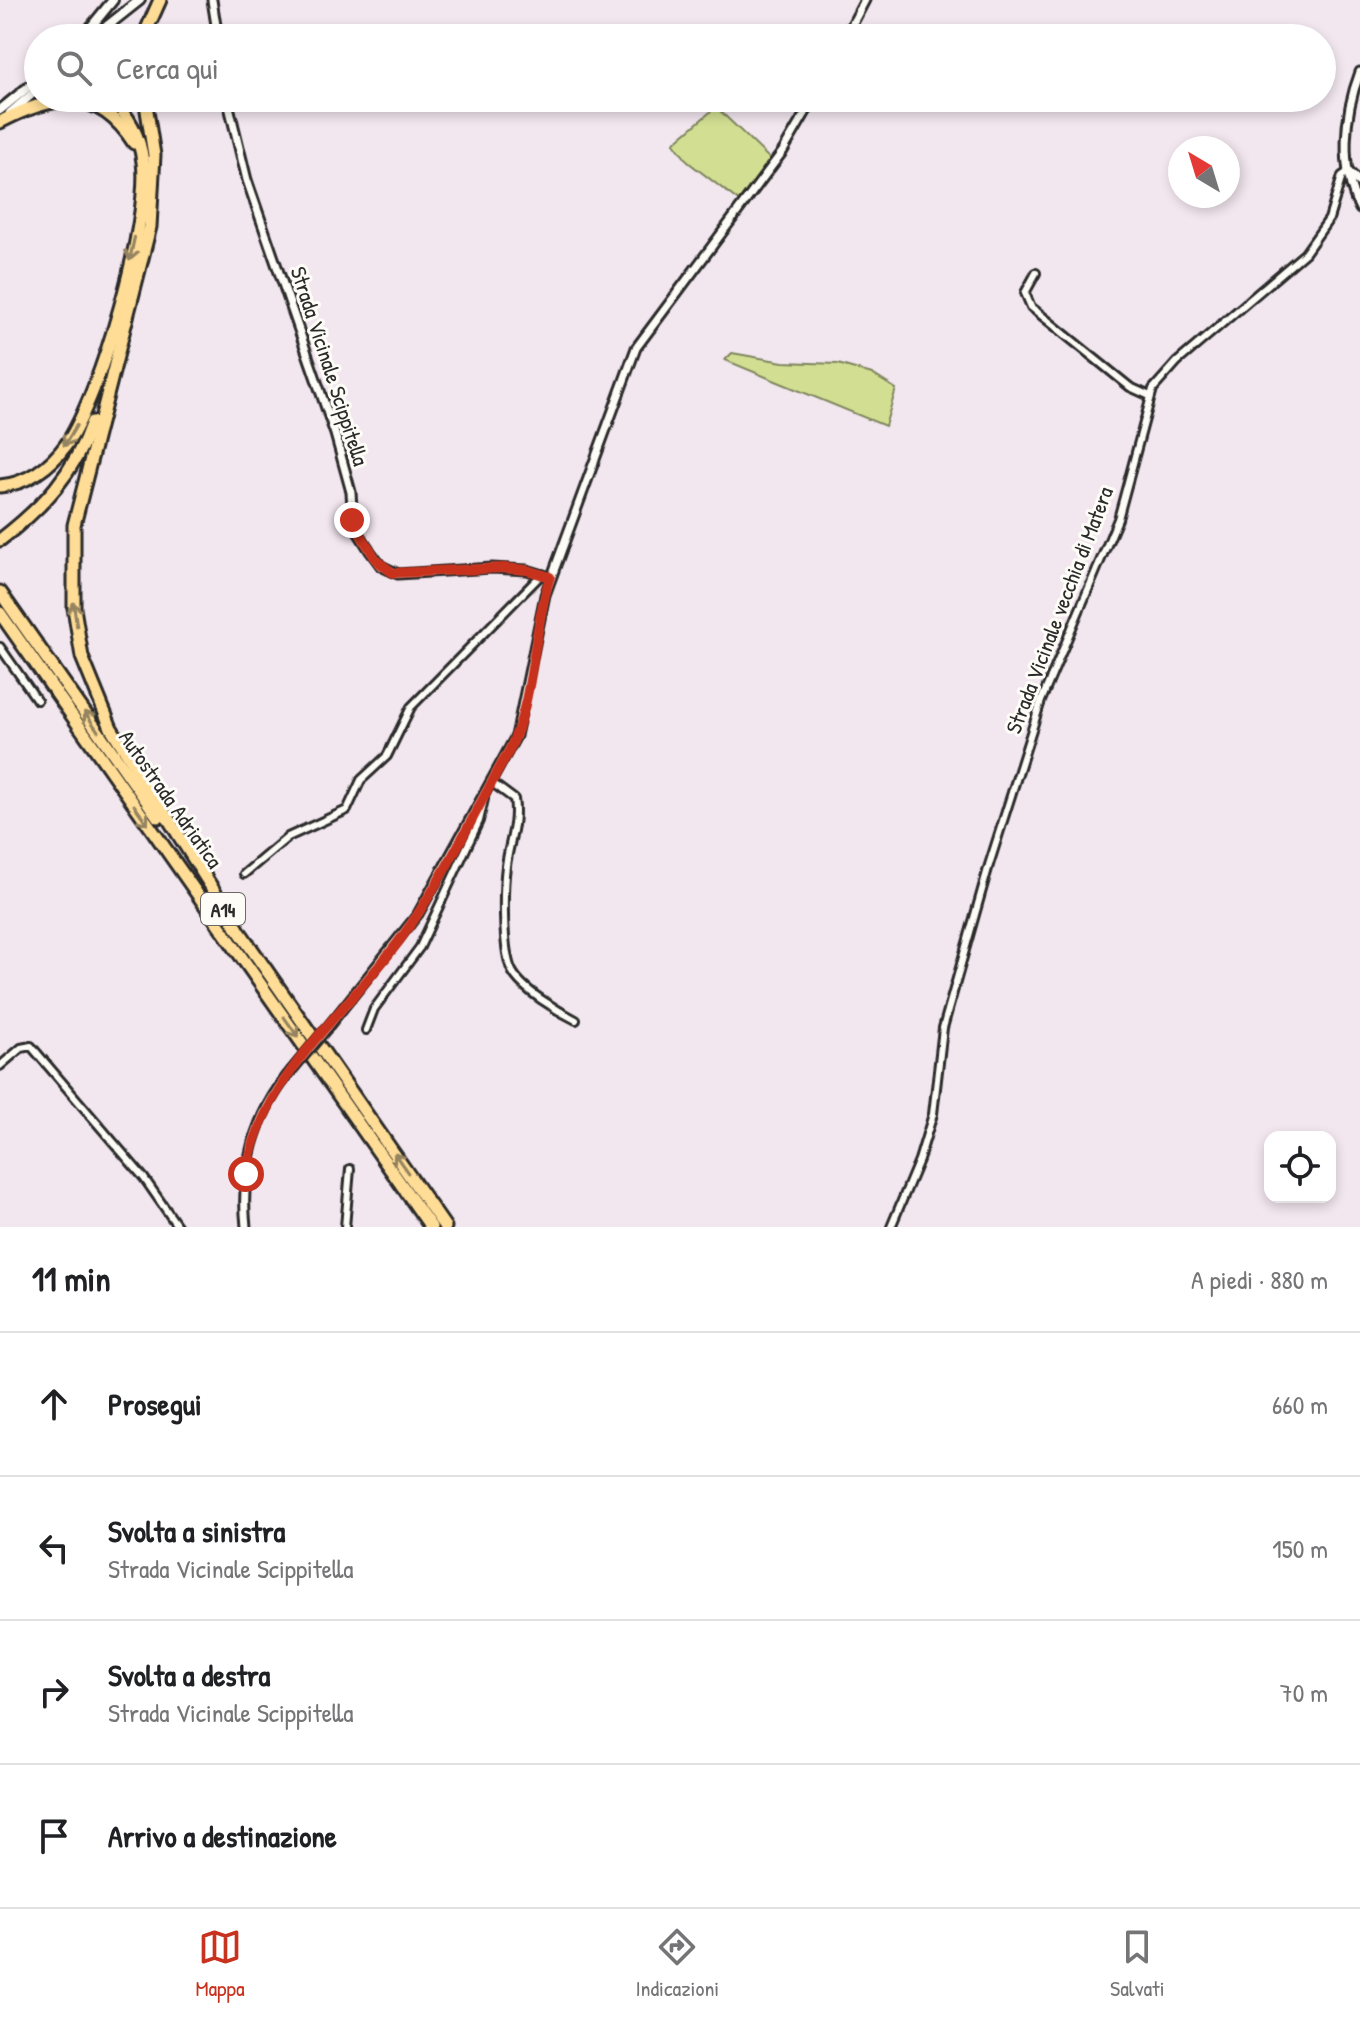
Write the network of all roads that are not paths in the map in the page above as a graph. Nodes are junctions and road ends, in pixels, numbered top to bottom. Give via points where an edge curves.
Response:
1 (113, 0) edge
2 (140, 0) edge
3 (160, 0) edge
4 (212, 0) edge
5 (865, 0) edge
6 (93, 24) edge
7 (110, 24) edge
8 (149, 24) edge
9 (216, 24) edge
10 (852, 24) edge
11 (1360, 72) edge
12 (24, 90) edge
13 (24, 101) edge
14 (0, 110) edge
15 (24, 111) edge
16 (105, 112) edge
17 (122, 112) edge
18 (142, 112) edge
19 (147, 112) edge
20 (230, 112) edge
21 (806, 112) edge
22 (0, 122) edge
23 (150, 130) junction
24 (143, 158) junction
25 (1348, 172) junction
26 (1360, 183) edge
27 (1359, 201) edge
28 (1036, 273) dead end
29 (123, 338) junction
30 (110, 345) junction
31 (101, 395) junction
32 (1150, 396) junction
33 (0, 486) edge
34 (1, 539) edge
35 (546, 576) junction
36 (0, 592) edge
37 (0, 615) edge
38 (0, 647) edge
39 (37, 700) dead end
40 (491, 782) junction
41 (484, 795) junction
42 (244, 874) dead end
43 (238, 929) junction
44 (576, 1020) dead end
45 (366, 1030) dead end
46 (0, 1066) edge
47 (350, 1169) dead end
48 (178, 1227) edge
49 (246, 1227) edge
50 (345, 1227) edge
51 (431, 1227) edge
52 (445, 1227) edge
53 (891, 1227) edge

1 - 6 main road
2 - 7 main road
3 - 8 highway
4 - 9 street
5 - 10 street
11 - 25 street, Strada Vicinale vecchia di Matera via 1348,123
12 - 14 main road
13 - 22 main road
15 - 22 highway
16 - 24 highway via 117,120
17 - 24 highway via 132,124
18 - 23 highway
19 - 23 highway
20 - 35 street, Strada Vicinale Scippitella via 247,180 335,434 360,536 381,566 398,574 492,568
21 - 35 street via 783,151 636,348
23 - 29 highway via 150,227
24 -> 30 highway via 139,215
25 - 26 main road
25 - 27 street
25 - 32 street, Strada Vicinale vecchia di Matera via 1323,229 1305,253 1166,371
28 - 32 street via 1025,293 1031,307 1130,387
29 - 31 highway
43 -> 29 highway via 111,728 82,657 74,608 74,525
30 - 31 highway
30 -> 33 highway via 65,445 36,474
31 - 34 highway via 82,449 57,490
32 - 53 street, Strada Vicinale vecchia di Matera via 1118,519 1041,701 989,865 943,1028 933,1114
35 - 40 street via 519,727
35 - 42 street via 411,707 387,756 361,780 347,810 288,837
43 -> 36 highway, Autostrada Adriatica / A14
37 -> 51 highway, Autostrada Adriatica / A14
38 - 39 street
40 - 41 street
40 - 44 street via 514,799 516,813 506,867 507,953 513,972 550,1006
41 - 45 street via 479,821 420,947 374,1009
41 - 49 street, bridge via 418,914 268,1103 255,1130 246,1174
52 -> 43 highway, Autostrada Adriatica / A14
46 - 48 street via 31,1046 144,1178
47 - 50 street

